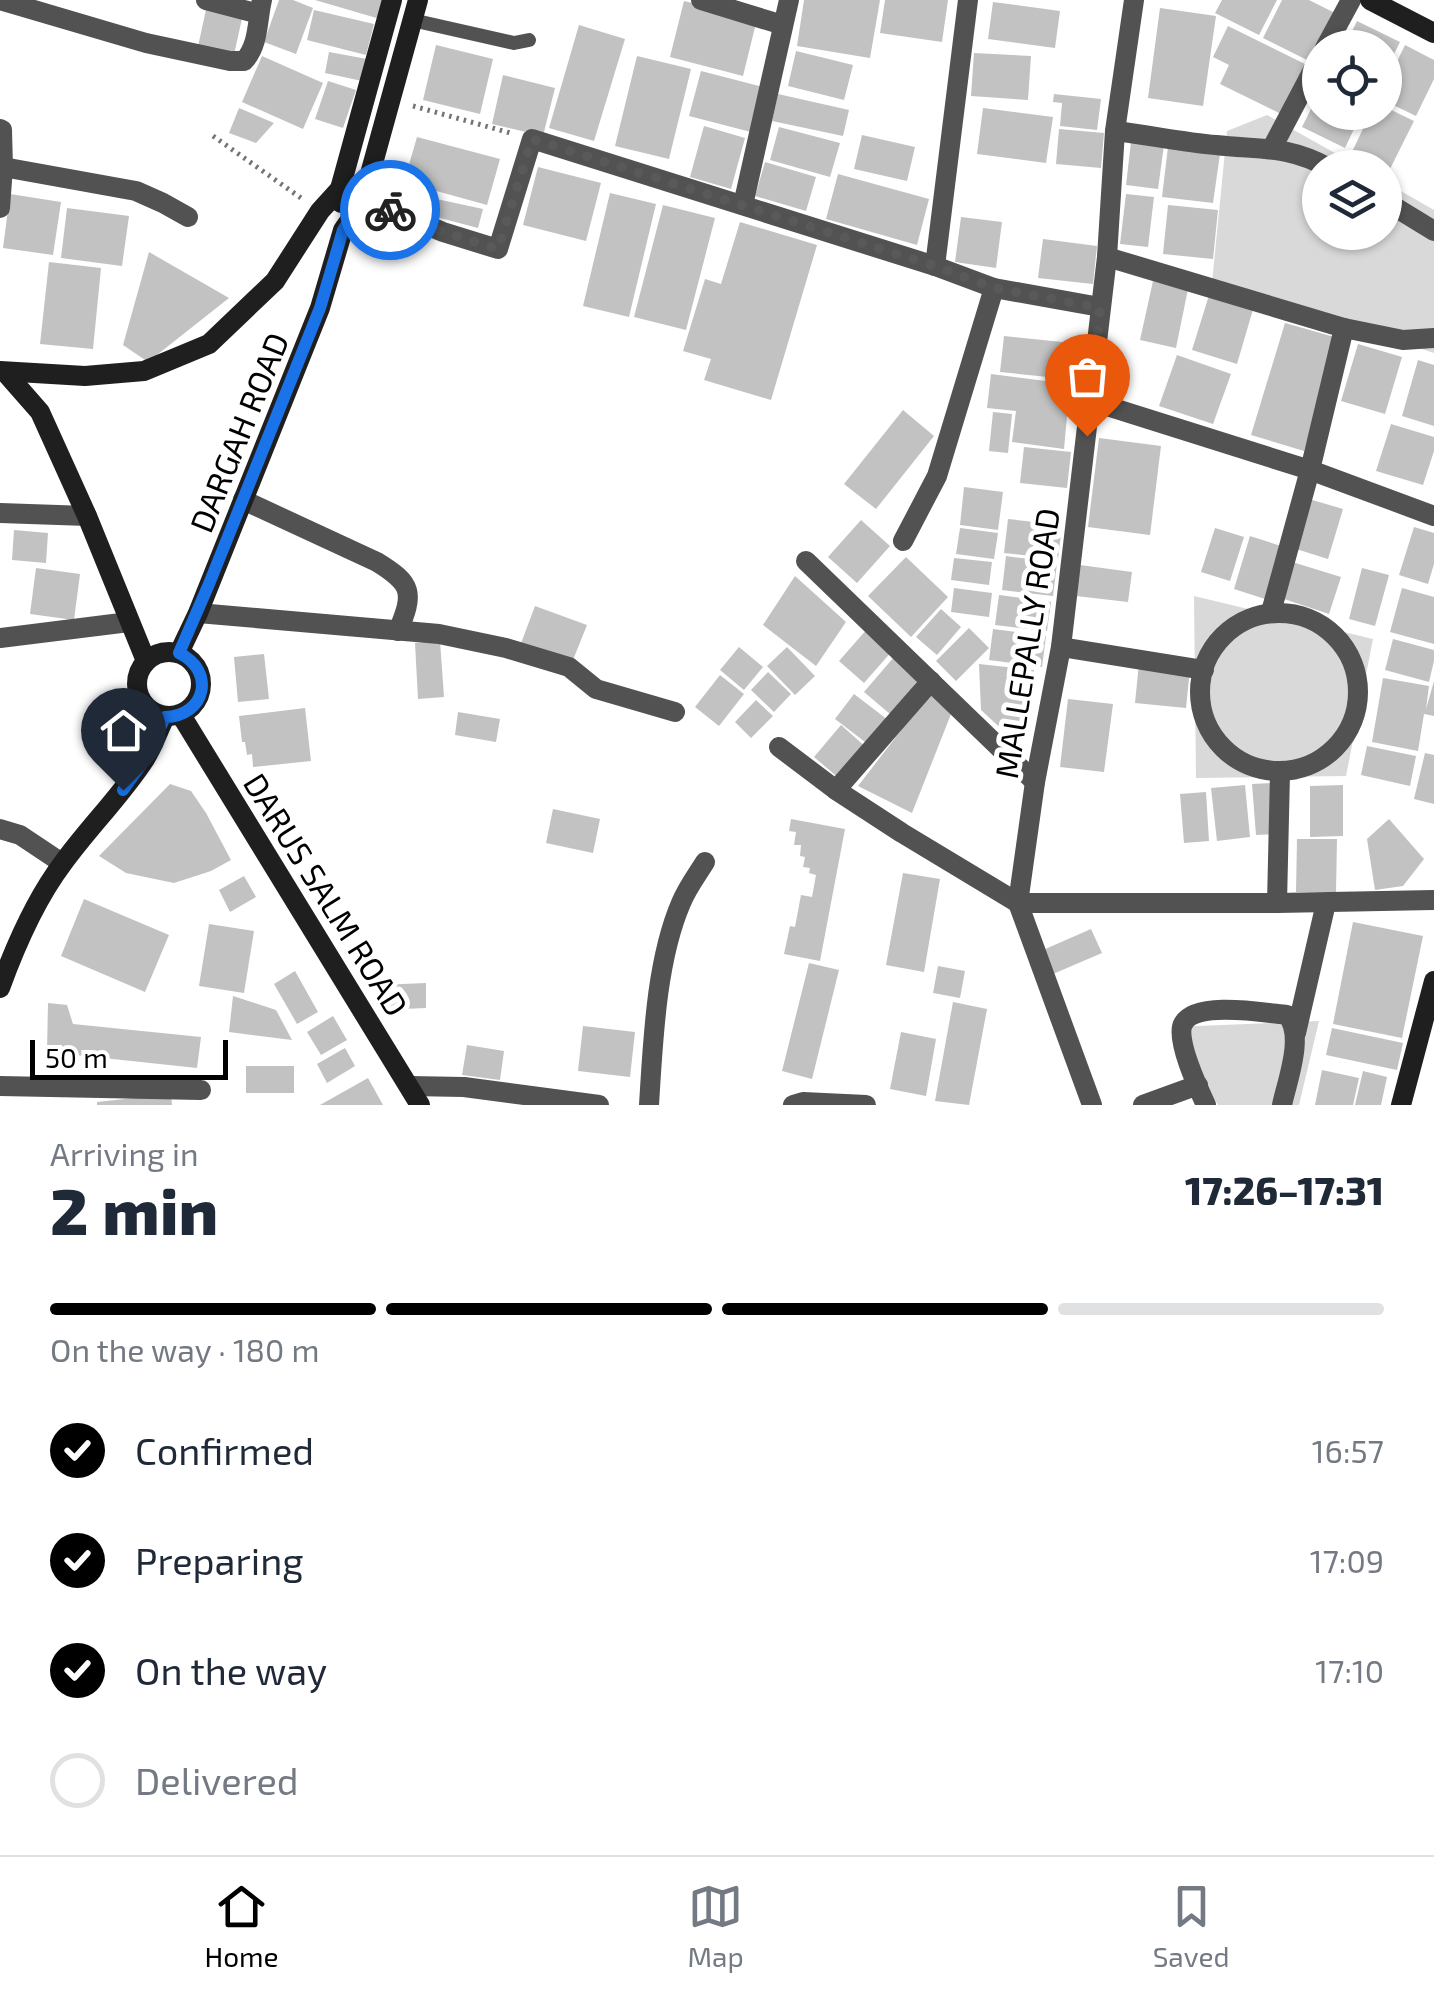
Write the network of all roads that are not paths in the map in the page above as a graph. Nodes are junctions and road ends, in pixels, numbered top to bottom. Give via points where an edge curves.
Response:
1 (0, 0) edge
2 (86, 0) edge
3 (206, 0) edge
4 (392, 0) edge
5 (700, 0) edge
6 (789, 0) edge
7 (968, 0) edge
8 (1134, 0) edge
9 (1350, 0) edge
10 (1370, 0) edge
11 (260, 7) edge
12 (415, 10) edge
13 (81, 22) junction
14 (783, 25) junction
15 (1334, 30) edge
16 (1434, 33) edge
17 (529, 40) dead end
18 (1302, 92) edge
19 (0, 129) edge
20 (1116, 131) junction
21 (1272, 148) junction
22 (1302, 155) edge
23 (3, 167) junction
24 (340, 189) junction
25 (363, 199) junction
26 (743, 204) junction
27 (0, 208) edge
28 (1402, 211) edge
29 (188, 218) dead end
30 (343, 230) junction
31 (1434, 231) edge
32 (1108, 257) junction
33 (935, 266) junction
34 (994, 288) junction
35 (1100, 308) junction
36 (1344, 328) junction
37 (1434, 338) edge
38 (2, 372) edge
39 (1091, 402) junction
40 (1310, 470) junction
41 (243, 500) junction
42 (0, 513) edge
43 (87, 516) junction
44 (1434, 516) edge
45 (903, 541) dead end
46 (806, 561) dead end
47 (198, 612) junction
48 (1271, 612) junction
49 (130, 622) junction
50 (398, 631) junction
51 (0, 638) edge
52 (1061, 647) junction
53 (179, 653) junction
54 (146, 661) junction
55 (1204, 670) junction
56 (931, 681) junction
57 (676, 712) dead end
58 (173, 716) junction
59 (778, 747) dead end
60 (1280, 772) junction
61 (1035, 782) junction
62 (836, 790) junction
63 (0, 829) edge
64 (705, 862) dead end
65 (62, 863) junction
66 (1434, 900) edge
67 (1326, 902) junction
68 (1276, 903) junction
69 (1018, 904) junction
70 (1434, 981) edge
71 (0, 988) edge
72 (1296, 1033) junction
73 (0, 1086) edge
74 (201, 1090) dead end
75 (35, 1095) edge
76 (1202, 1095) edge
77 (415, 1096) edge
78 (599, 1105) edge
79 (649, 1105) edge
80 (793, 1105) edge
81 (866, 1105) edge
82 (1092, 1105) edge
83 (1142, 1105) edge
84 (1282, 1105) edge
85 (1401, 1105) edge

1 - 13 street
2 - 13 street
3 - 11 street
4 - 24 main road, DARGAH ROAD
5 - 14 street
6 - 14 street
7 - 33 street
8 - 20 street, MALLEPALLY ROAD
9 - 15 street
10 - 16 main road
11 - 13 street via 255,42 244,61 146,43
12 - 17 lane via 514,43
12 - 25 main road, DARGAH ROAD
14 - 26 street
18 - 21 street
19 - 23 street
20 - 21 street
20 - 32 street, MALLEPALLY ROAD
21 - 22 street
23 - 27 street
23 - 29 street via 136,191
24 - 25 street
24 - 30 main road, DARGAH ROAD
24 - 38 main road via 275,281 209,344 144,371
25 - 26 street via 498,249 532,139
25 - 30 main road, DARGAH ROAD
26 - 33 street
28 - 31 street
30 - 41 main road, DARGAH ROAD via 320,308
32 - 35 street, MALLEPALLY ROAD
32 - 36 street
33 - 34 street
34 - 35 street
34 - 45 street via 937,476
35 - 39 street, MALLEPALLY ROAD
36 - 37 street via 1403,340
36 - 40 street
38 - 43 main road via 40,412
39 - 40 street
39 - 52 street, MALLEPALLY ROAD
40 - 44 street
40 - 48 street
41 - 47 main road, DARGAH ROAD
41 - 50 street via 395,573 408,597
42 - 43 street
43 - 49 main road
46 - 56 street
47 - 50 street
47 - 53 main road, DARGAH ROAD
48 - 55 street via 1233,627
48 - 60 street via 1321,624 1341,642 1354,664 1359,695 1352,724 1335,750 1309,766
49 - 51 street
49 - 54 main road
50 - 57 street via 506,648 569,668 596,688
52 - 55 street
52 - 61 street, MALLEPALLY ROAD
53 - 54 main road
53 - 58 main road via 195,664 202,683 197,702
54 - 58 main road via 138,690 147,707
55 - 60 street via 1204,721 1222,748 1248,766
56 - 61 street
56 - 62 street
58 - 65 main road
58 - 77 main road, DARUS SALM ROAD
59 - 62 street
60 - 68 street
61 - 69 street, MALLEPALLY ROAD
62 - 69 street
63 - 65 street
64 - 79 street via 669,937
65 - 71 main road
66 - 67 street
67 - 68 street
67 - 72 street
68 - 69 street
69 - 82 street, MALLEPALLY ROAD
70 - 85 main road
72 - 76 street via 1288,1016 1252,1010 1190,1017 1182,1024 1182,1043
72 - 84 street
73 - 75 street
74 - 75 street
76 - 83 street
77 - 78 street via 464,1087
80 - 81 street

